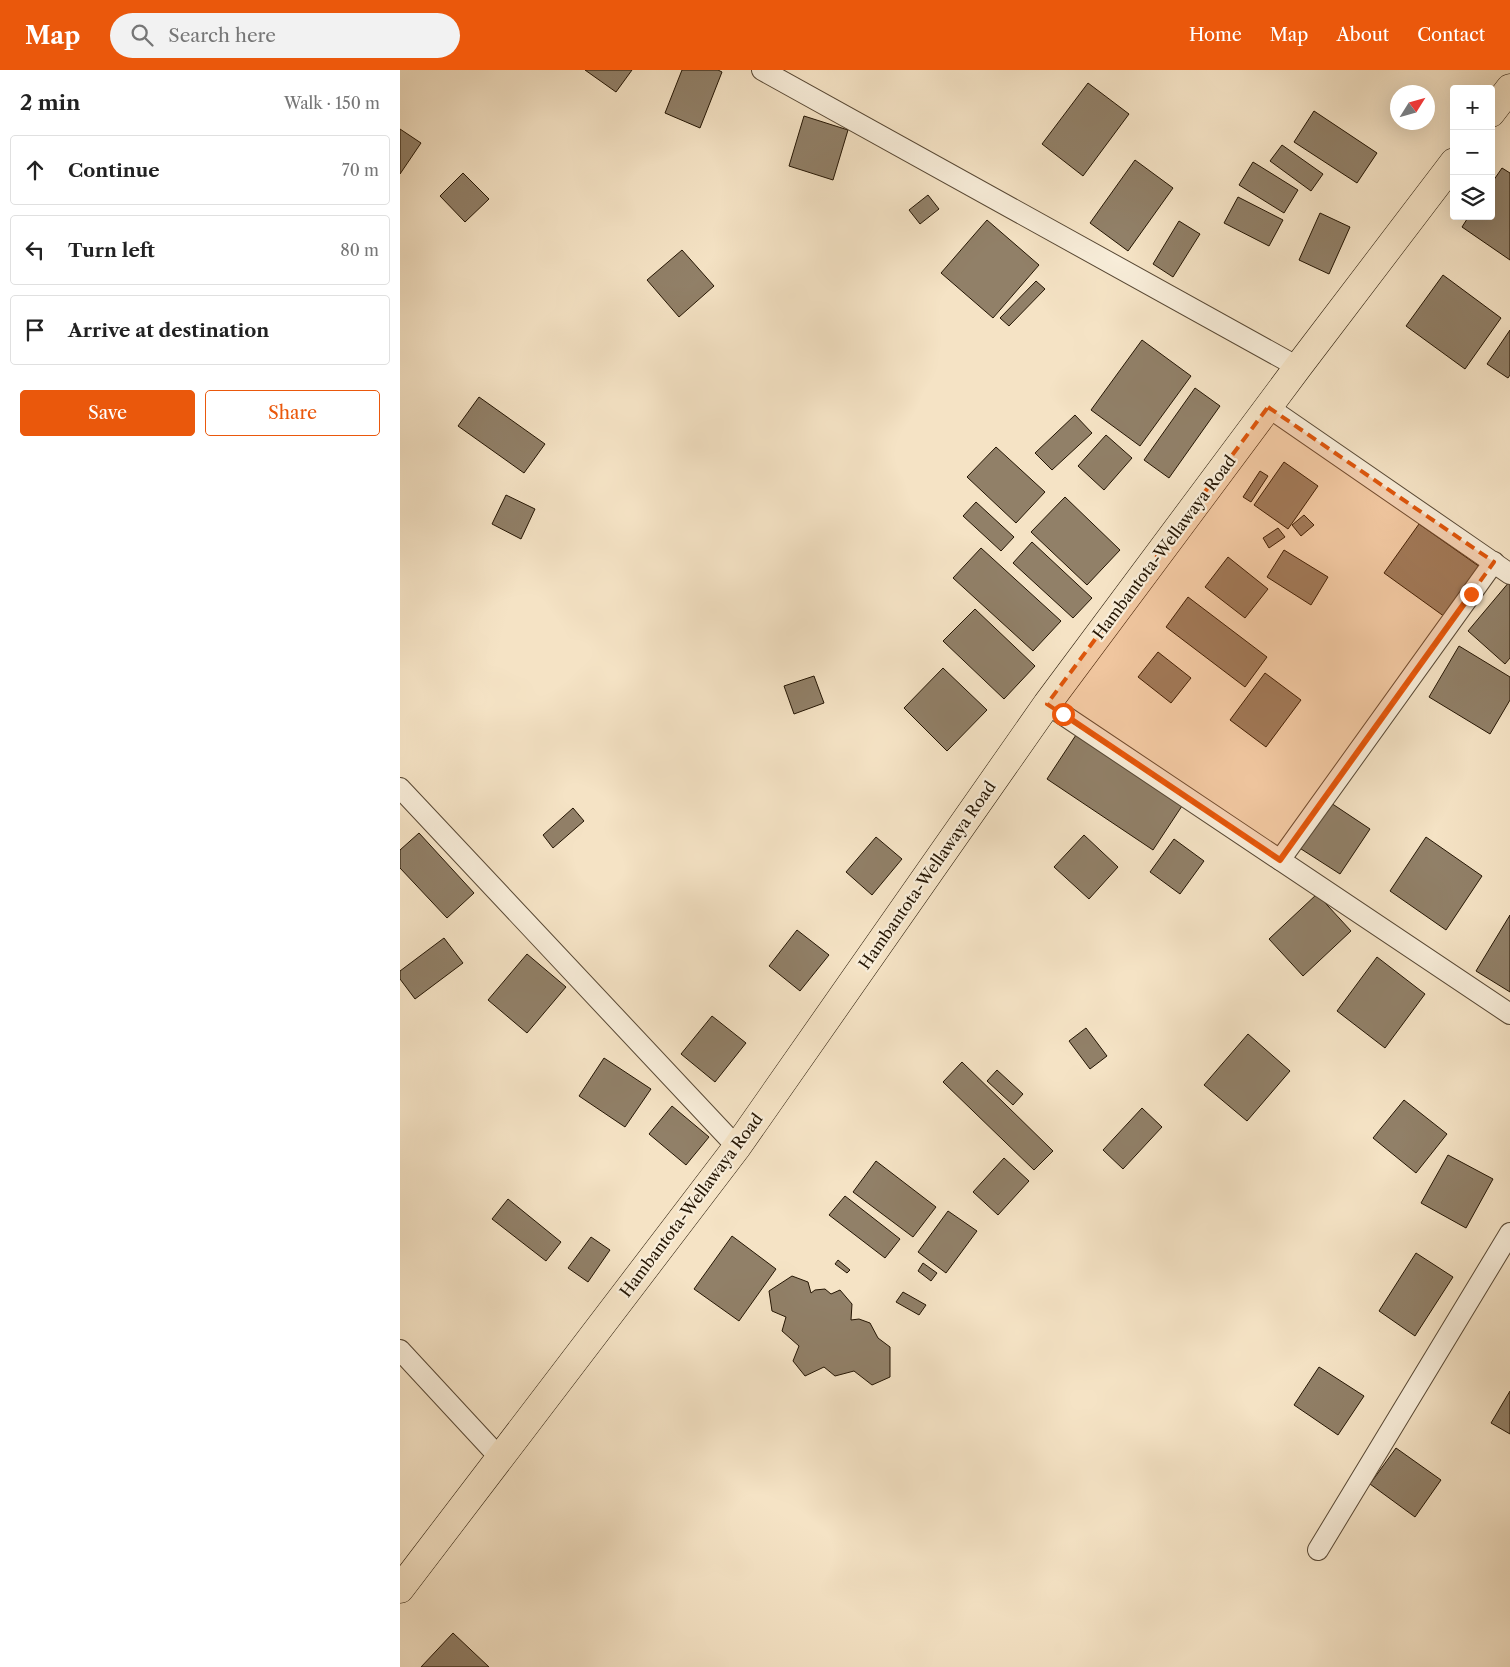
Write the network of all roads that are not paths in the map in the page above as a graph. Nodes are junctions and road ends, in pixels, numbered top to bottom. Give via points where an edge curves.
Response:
1 (762, 70) edge
2 (1510, 88) edge
3 (1495, 108) edge
4 (1450, 167) edge
5 (1298, 367) junction
6 (1268, 406) junction
7 (1494, 562) junction
8 (1510, 574) edge
9 (1047, 704) junction
10 (400, 788) edge
11 (1280, 860) junction
12 (1510, 1014) edge
13 (736, 1147) junction
14 (1510, 1233) edge
15 (400, 1350) edge
16 (500, 1458) junction
17 (1318, 1550) dead end
18 (400, 1589) edge

1 - 5 street
2 - 3 highway
4 - 5 highway, Hambantota-Wellawaya Road
5 - 6 highway, Hambantota-Wellawaya Road
6 - 7 street
6 - 9 highway, Hambantota-Wellawaya Road
7 - 8 street
7 - 11 street
9 - 11 street
9 - 13 highway, Hambantota-Wellawaya Road
10 - 13 street
11 - 12 street
13 - 16 highway, Hambantota-Wellawaya Road
14 - 17 street
15 - 16 street
16 - 18 highway, Hambantota-Wellawaya Road

